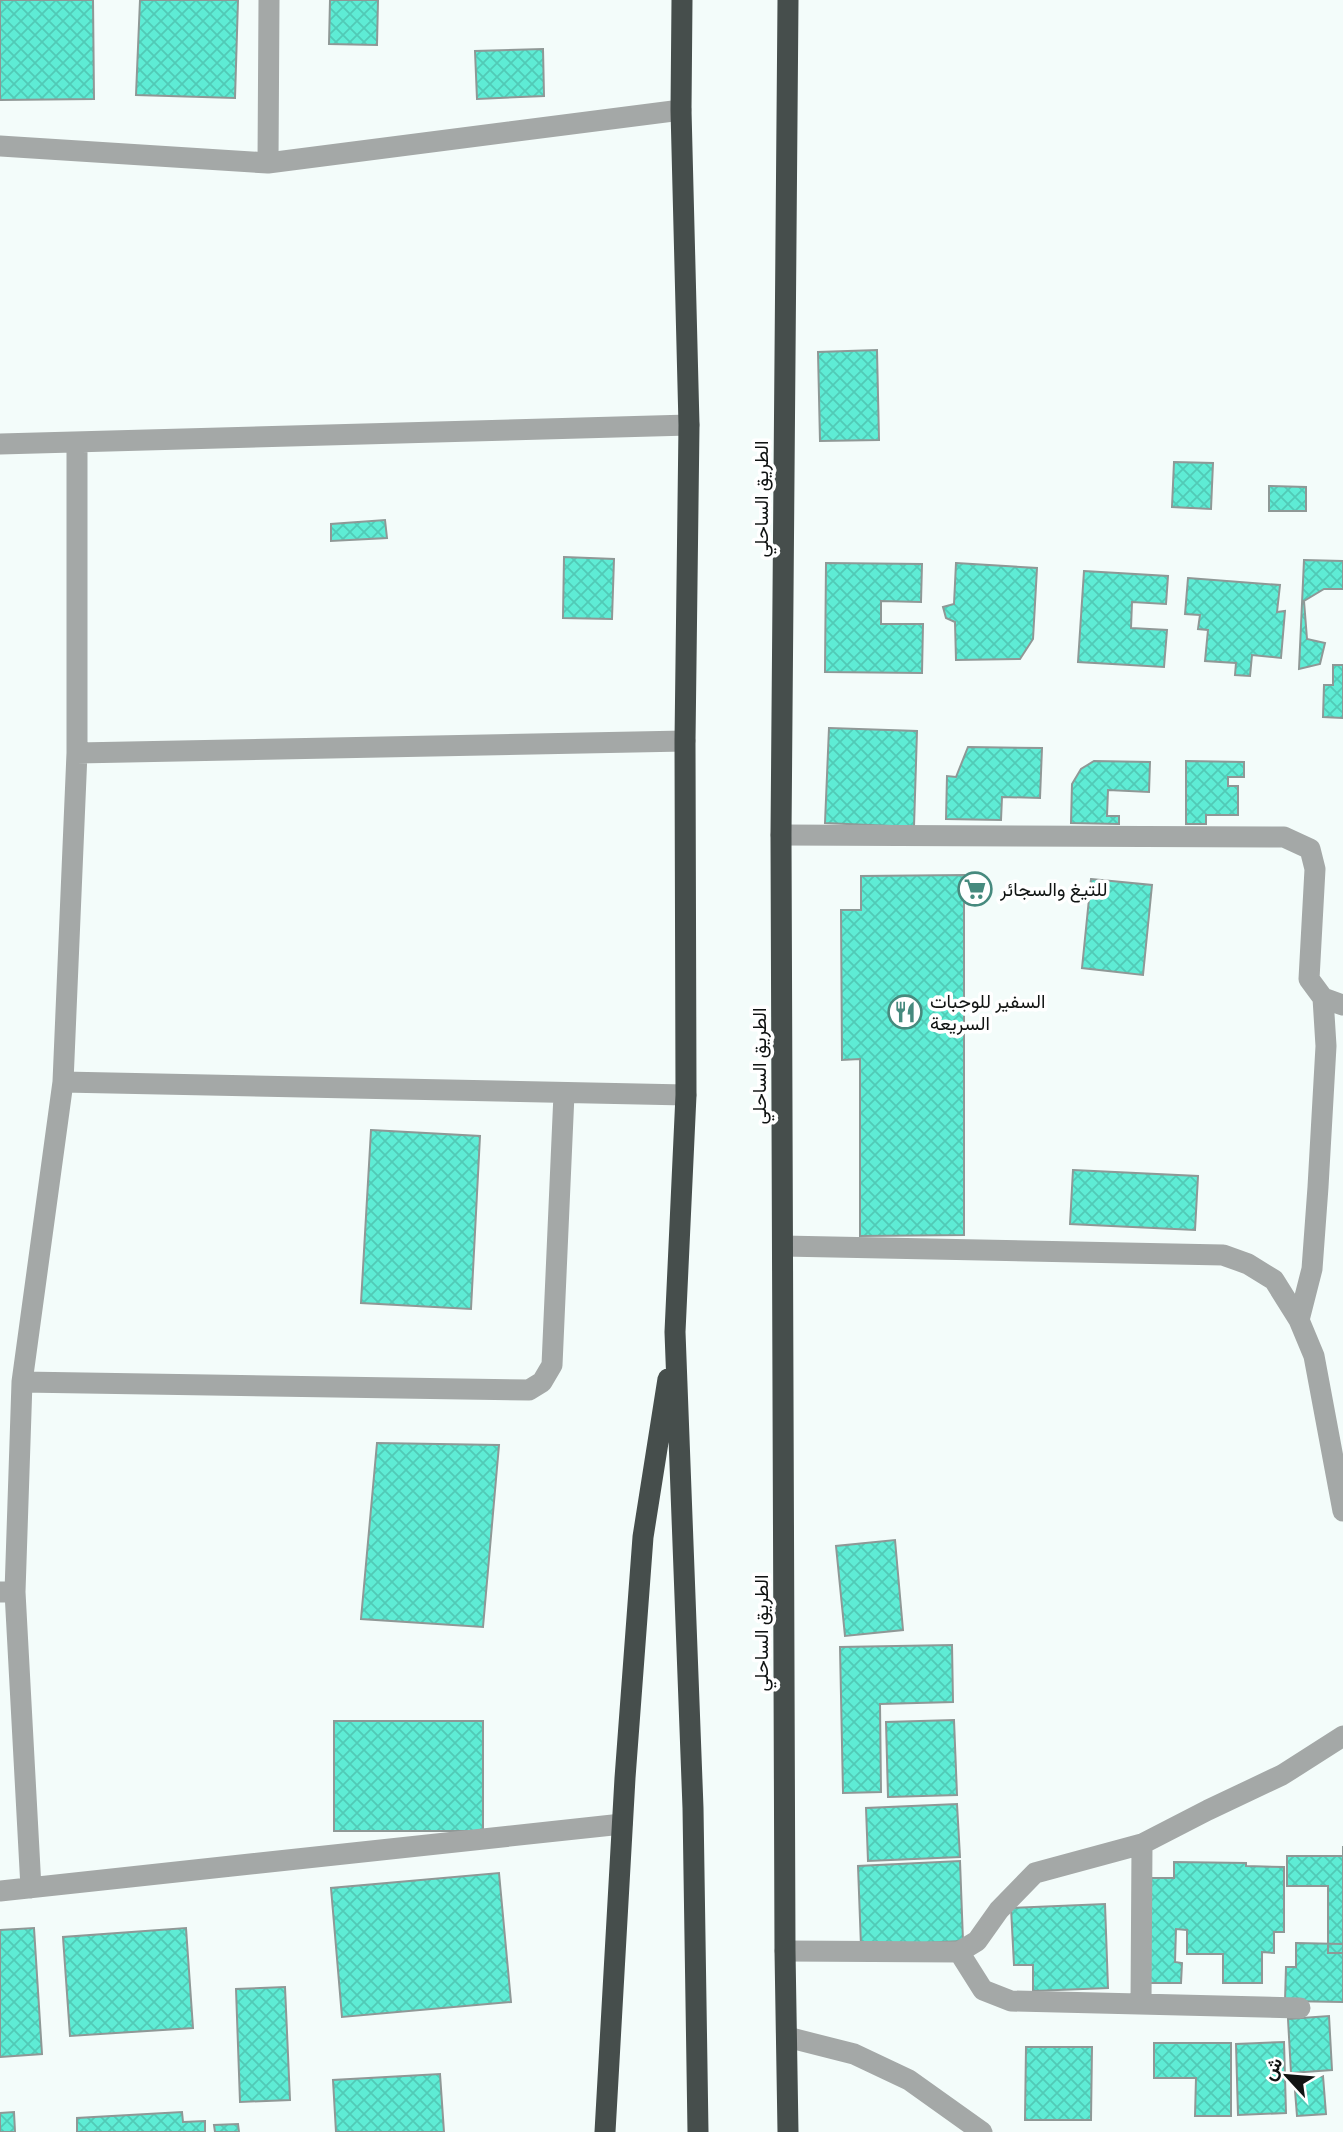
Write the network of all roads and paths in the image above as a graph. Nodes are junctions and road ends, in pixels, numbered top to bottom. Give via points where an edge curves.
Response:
1 (269, 0) edge
2 (682, 0) edge
3 (788, 0) edge
4 (681, 110) junction
5 (0, 146) edge
6 (268, 163) junction
7 (689, 425) junction
8 (77, 443) junction
9 (0, 444) edge
10 (685, 741) junction
11 (77, 753) junction
12 (781, 835) junction
13 (1323, 998) junction
14 (1343, 1005) edge
15 (63, 1082) junction
16 (564, 1094) junction
17 (686, 1095) junction
18 (783, 1246) junction
19 (1299, 1320) junction
20 (675, 1332) junction
21 (22, 1382) junction
22 (1343, 1510) edge
23 (8, 1592) edge
24 (1343, 1736) edge
25 (622, 1824) junction
26 (1142, 1844) junction
27 (31, 1888) junction
28 (0, 1891) edge
29 (785, 1951) junction
30 (960, 1952) junction
31 (1141, 2003) junction
32 (1300, 2008) dead end
33 (787, 2038) junction
34 (605, 2132) edge
35 (698, 2132) edge
36 (788, 2132) edge
37 (982, 2132) edge

1 - 6 street
2 - 4 highway
3 - 12 highway, الطريق الساحلي
4 - 6 street
4 - 7 highway
5 - 6 street
7 - 8 street
7 - 10 highway
8 - 9 street
8 - 11 street
10 - 11 street
10 - 17 highway
11 - 15 street
12 - 13 street via 1284,837 1310,849 1315,869 1309,979
12 - 18 highway, الطريق الساحلي
13 - 14 street
13 - 19 street via 1326,1046 1312,1269
15 - 16 street
15 - 21 street
16 - 17 street
16 - 21 street via 552,1365 542,1382 529,1390
17 - 20 highway
18 - 19 street via 1223,1255 1274,1280
18 - 29 highway, الطريق الساحلي
19 - 22 street via 1314,1356
20 - 25 highway via 643,1537
20 - 35 highway via 693,1808
21 - 23 street
23 - 27 street
24 - 26 street via 1282,1775
25 - 27 street
25 - 34 highway
26 - 30 street via 1035,1873 977,1941
26 - 31 street
27 - 28 street
29 - 30 street
29 - 33 highway, الطريق الساحلي
30 - 31 street via 983,1990 1011,2001
31 - 32 street
33 - 36 highway, الطريق الساحلي
33 - 37 street via 854,2054 898,2075

